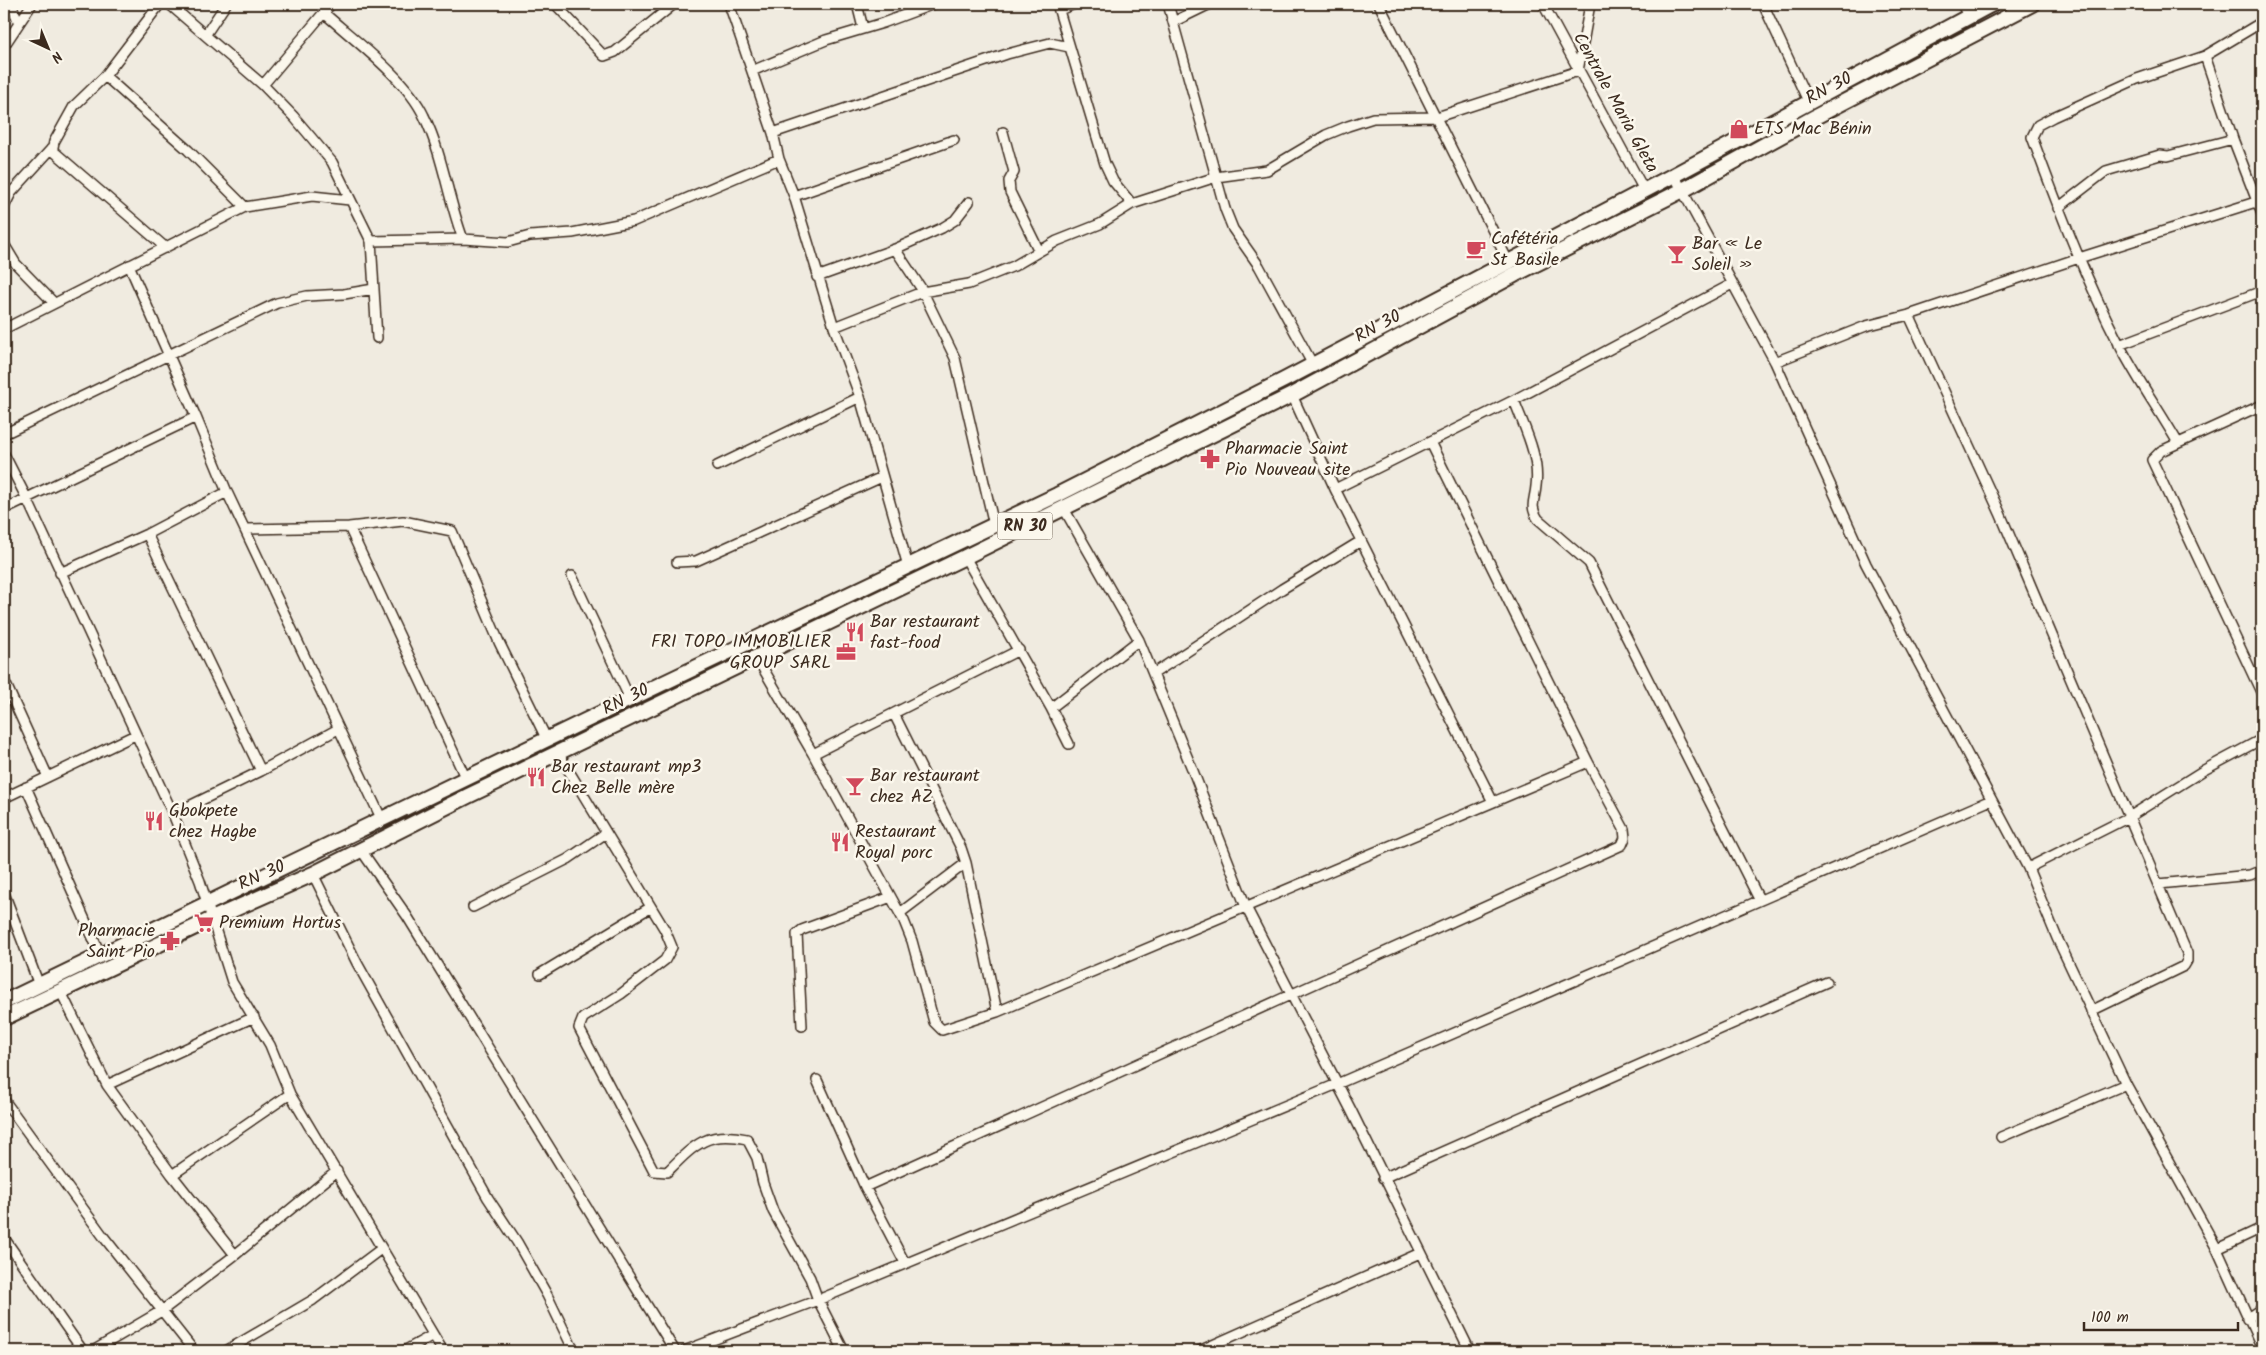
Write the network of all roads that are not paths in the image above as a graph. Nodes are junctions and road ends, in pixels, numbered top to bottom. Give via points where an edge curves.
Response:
1 (11, 4) edge
2 (32, 4) edge
3 (160, 4) edge
4 (169, 4) edge
5 (226, 4) edge
6 (331, 4) edge
7 (555, 4) edge
8 (674, 4) edge
9 (729, 4) edge
10 (857, 4) edge
11 (934, 4) edge
12 (1075, 4) edge
13 (1168, 4) edge
14 (1210, 4) edge
15 (1379, 4) edge
16 (1543, 4) edge
17 (1590, 4) edge
18 (1763, 4) edge
19 (1992, 4) edge
20 (2032, 4) edge
21 (1058, 7) edge
22 (1965, 10) edge
23 (324, 13) junction
24 (1173, 22) junction
25 (2262, 22) edge
26 (19, 23) junction
27 (863, 28) junction
28 (206, 34) junction
29 (4, 46) edge
30 (1069, 47) junction
31 (2205, 56) junction
32 (752, 71) junction
33 (1578, 71) junction
34 (104, 76) junction
35 (263, 85) junction
36 (1808, 101) junction
37 (1437, 117) junction
38 (1003, 132) dead end
39 (773, 133) junction
40 (2233, 139) junction
41 (954, 140) dead end
42 (51, 150) junction
43 (779, 159) junction
44 (1674, 175) junction
45 (1216, 177) junction
46 (1644, 190) junction
47 (1683, 190) junction
48 (794, 196) junction
49 (350, 200) junction
50 (2260, 201) edge
51 (969, 202) dead end
52 (1132, 204) junction
53 (4, 207) edge
54 (245, 207) junction
55 (2058, 208) junction
56 (2262, 214) edge
57 (464, 239) junction
58 (371, 241) junction
59 (4, 244) edge
60 (166, 248) junction
61 (895, 249) junction
62 (1039, 251) junction
63 (2079, 258) junction
64 (1508, 261) junction
65 (128, 265) junction
66 (818, 277) junction
67 (1732, 284) junction
68 (374, 289) junction
69 (2262, 291) edge
70 (922, 292) junction
71 (54, 303) junction
72 (1910, 315) junction
73 (834, 327) junction
74 (4, 329) edge
75 (377, 338) dead end
76 (2119, 345) junction
77 (169, 356) junction
78 (1775, 362) junction
79 (1314, 365) junction
80 (1292, 395) junction
81 (860, 398) junction
82 (1514, 400) junction
83 (2262, 405) edge
84 (196, 417) junction
85 (4, 434) edge
86 (1430, 442) junction
87 (2178, 443) junction
88 (4, 454) edge
89 (717, 466) dead end
90 (882, 477) junction
91 (1334, 489) junction
92 (227, 492) junction
93 (27, 499) junction
94 (1063, 507) junction
95 (4, 508) edge
96 (994, 526) junction
97 (349, 527) junction
98 (245, 529) junction
99 (147, 534) junction
100 (1361, 541) junction
101 (965, 557) junction
102 (677, 562) dead end
103 (908, 566) junction
104 (60, 573) junction
105 (572, 576) dead end
106 (1139, 640) junction
107 (1019, 650) junction
108 (757, 658) junction
109 (1153, 674) junction
110 (4, 680) edge
111 (2262, 694) edge
112 (630, 699) junction
113 (1051, 708) junction
114 (894, 714) junction
115 (338, 729) junction
116 (135, 735) junction
117 (2262, 739) edge
118 (547, 740) junction
119 (1069, 744) dead end
120 (558, 753) junction
121 (813, 754) junction
122 (1588, 762) junction
123 (261, 771) junction
124 (48, 777) junction
125 (466, 779) junction
126 (26, 788) junction
127 (4, 798) edge
128 (1991, 800) junction
129 (1493, 802) junction
130 (174, 814) junction
131 (2129, 817) junction
132 (382, 820) junction
133 (606, 833) junction
134 (361, 850) junction
135 (966, 863) junction
136 (2028, 868) junction
137 (2262, 870) edge
138 (313, 874) junction
139 (2159, 884) junction
140 (4, 893) edge
141 (891, 898) junction
142 (1759, 899) junction
143 (207, 905) junction
144 (473, 906) dead end
145 (651, 907) junction
146 (1246, 907) junction
147 (900, 913) junction
148 (212, 919) junction
149 (101, 956) junction
150 (540, 974) dead end
151 (1827, 982) dead end
152 (39, 985) junction
153 (60, 990) junction
154 (1290, 994) junction
155 (4, 1002) edge
156 (2091, 1011) junction
157 (997, 1012) junction
158 (254, 1017) junction
159 (4, 1018) edge
160 (802, 1026) dead end
161 (817, 1080) dead end
162 (1337, 1084) junction
163 (2126, 1084) junction
164 (107, 1085) junction
165 (290, 1094) junction
166 (4, 1100) edge
167 (2001, 1137) dead end
168 (337, 1171) junction
169 (172, 1175) junction
170 (1384, 1178) junction
171 (865, 1187) junction
172 (2262, 1228) edge
173 (4, 1238) edge
174 (381, 1249) junction
175 (2217, 1249) junction
176 (1420, 1253) junction
177 (235, 1255) junction
178 (905, 1263) junction
179 (818, 1300) junction
180 (2262, 1309) edge
181 (163, 1310) junction
182 (2247, 1318) junction
183 (433, 1335) junction
184 (2262, 1348) edge
185 (83, 1351) edge
186 (92, 1351) edge
187 (194, 1351) edge
188 (226, 1351) edge
189 (404, 1351) edge
190 (443, 1351) edge
191 (574, 1351) edge
192 (675, 1351) edge
193 (684, 1351) edge
194 (844, 1351) edge
195 (1199, 1351) edge
196 (1470, 1351) edge

1 - 26 street
2 - 26 street
3 - 34 street
4 - 28 street
5 - 28 street
6 - 23 street
7 - 8 street via 604,56 615,52
9 - 32 street
10 - 27 street
11 - 27 street
12 - 21 street
13 - 24 street
14 - 24 street
15 - 37 street
16 - 33 street, Centrale Maria Gleta
17 - 33 street
18 - 36 street
19 - 22 main road, RN 30
20 - 47 main road, RN 30 / RN 30
21 - 30 street
22 - 36 main road, RN 30
23 - 35 street
23 - 57 street via 403,86 424,114
24 - 45 street
25 - 31 street
26 - 29 street
27 - 32 street
28 - 35 street
30 - 39 street via 1050,43 1008,54
30 - 52 street via 1105,164 1112,181
31 - 40 street
31 - 55 street via 2137,79 2038,125 2032,136
32 - 39 street
33 - 37 street
33 - 46 street, Centrale Maria Gleta
34 - 42 street via 74,106
34 - 54 street via 188,150
35 - 49 street via 332,162
36 - 44 main road, RN 30
37 - 45 street via 1373,118 1326,136 1267,170
37 - 64 street
38 - 62 street via 1014,172 1009,181 1010,192
39 - 43 street
40 - 50 street
40 - 55 street via 2106,171
41 - 48 street
42 - 53 street via 11,193
42 - 60 street
43 - 48 street
43 - 57 street via 634,221 508,242
44 - 46 main road, RN 30
44 - 47 street
45 - 52 street
45 - 79 street via 1233,229 1259,266
46 - 64 main road, RN 30
47 - 67 street
47 - 80 main road, RN 30 / RN 30 via 1516,274
48 - 66 street
49 - 54 street via 312,196
49 - 58 street
50 - 56 street
50 - 63 street
51 - 61 street via 955,220
52 - 62 street via 1100,224
54 - 60 street
55 - 63 street
57 - 58 street
58 - 68 street
59 - 71 street via 16,264
60 - 65 street
61 - 66 street
61 - 70 street
62 - 70 street via 1014,266 969,284
63 - 72 street
63 - 76 street
64 - 79 main road, RN 30
65 - 71 street
65 - 77 street
66 - 73 street
67 - 78 street
67 - 82 street
68 - 75 street
68 - 77 street via 307,296 277,303
69 - 76 street
70 - 73 street
70 - 96 street via 955,358
71 - 74 street
72 - 78 street via 1866,326
72 - 131 street via 2000,513
73 - 81 street
76 - 87 street
77 - 84 street
77 - 85 street
78 - 128 street via 1866,564
79 - 96 main road, RN 30
80 - 91 street
80 - 94 main road, RN 30 / RN 30
81 - 89 street
81 - 90 street
82 - 86 street
82 - 142 street via 1535,460 1533,512 1589,563
83 - 87 street
84 - 92 street
84 - 93 street
86 - 91 street
86 - 122 street
87 - 111 street via 2161,451 2152,460 2155,469
88 - 93 street
90 - 102 street via 696,561
90 - 103 street
91 - 100 street
92 - 98 street
92 - 99 street
93 - 95 street
93 - 104 street
94 - 101 main road, RN 30 / RN 30
94 - 106 street
96 - 103 main road, RN 30
97 - 98 street
97 - 118 street via 403,521 452,532 499,642
97 - 125 street
98 - 115 street
99 - 104 street
99 - 123 street
100 - 109 street
100 - 129 street
101 - 107 street
101 - 108 main road, RN 30 / RN 30
103 - 112 main road, RN 30
104 - 116 street
105 - 112 street
106 - 109 street
106 - 113 street
107 - 113 street
107 - 114 street
108 - 120 main road, RN 30 / RN 30
108 - 121 street
109 - 146 street
110 - 124 street
112 - 118 main road, RN 30
113 - 119 street
114 - 121 street
114 - 135 street
115 - 123 street
115 - 132 street
116 - 124 street
116 - 130 street
117 - 131 street via 2204,770
118 - 125 main road, RN 30
120 - 133 street
120 - 134 main road, RN 30 / RN 30
121 - 141 street
122 - 129 street
122 - 154 street via 1624,829 1626,838 1622,845
123 - 130 street
124 - 126 street
125 - 132 main road, RN 30
126 - 127 street
126 - 149 street
128 - 136 street
128 - 142 street
129 - 146 street
130 - 143 street
131 - 136 street
131 - 139 street
132 - 143 main road, RN 30
133 - 144 street via 568,859
133 - 145 street
134 - 138 main road, RN 30 / RN 30
134 - 192 street via 407,916
135 - 147 street
135 - 157 street
136 - 156 street
137 - 139 street via 2250,875
138 - 148 main road, RN 30 / RN 30
138 - 191 street via 362,971 488,1198 543,1287
139 - 156 street via 2187,953 2184,966
140 - 152 street
141 - 147 street
141 - 160 street via 797,934
142 - 162 street
143 - 148 street
143 - 149 main road, RN 30
145 - 150 street
145 - 179 street via 672,948 665,960 583,1018 579,1028 654,1170 667,1172 694,1145 708,1138 730,1135 747,1139 757,1158 773,1211 810,1278
146 - 154 street
146 - 157 street
147 - 157 street via 912,941 934,1022 939,1029
148 - 153 main road, RN 30 / RN 30
148 - 158 street via 232,982
149 - 152 main road, RN 30
151 - 170 street
152 - 155 main road, RN 30
153 - 159 main road, RN 30 / RN 30
153 - 164 street
154 - 162 street
154 - 171 street
156 - 163 street
158 - 164 street
158 - 165 street via 270,1044
161 - 171 street
162 - 170 street
162 - 178 street
163 - 167 street
163 - 175 street
164 - 169 street
165 - 168 street
165 - 169 street
166 - 181 street via 103,1236
168 - 174 street
168 - 177 street
169 - 177 street
170 - 176 street
171 - 178 street
172 - 175 street
173 - 185 street
174 - 183 street
174 - 188 street via 313,1300
175 - 182 street
176 - 195 street
176 - 196 street
177 - 181 street
178 - 179 street
179 - 193 street
179 - 194 street
180 - 182 street
181 - 186 street
181 - 187 street
182 - 184 street
183 - 189 street
183 - 190 street

